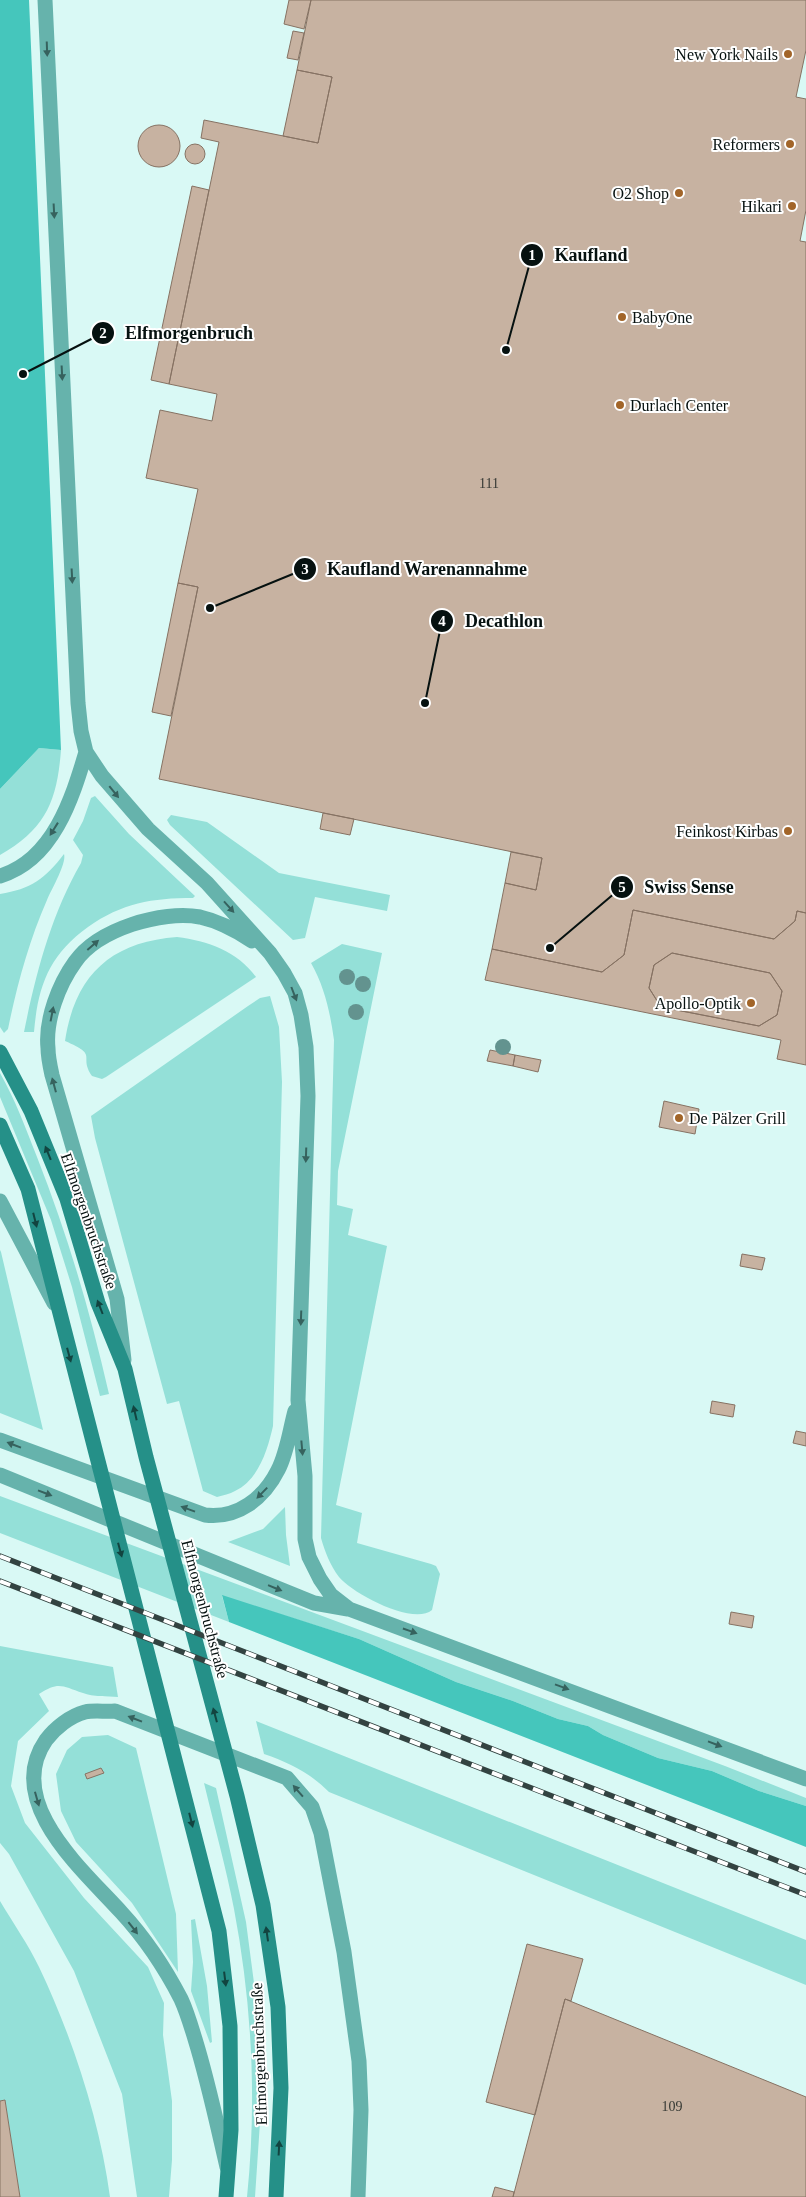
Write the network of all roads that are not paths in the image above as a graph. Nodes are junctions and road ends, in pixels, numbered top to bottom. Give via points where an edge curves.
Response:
1 (45, 0) edge
2 (86, 752) junction
3 (0, 876) edge
4 (270, 953) junction
5 (0, 1052) edge
6 (0, 1125) edge
7 (0, 1201) edge
8 (57, 1308) junction
9 (125, 1369) junction
10 (298, 1400) junction
11 (0, 1440) edge
12 (0, 1476) edge
13 (349, 1609) junction
14 (806, 1779) edge
15 (229, 2176) junction
16 (226, 2197) edge
17 (276, 2197) edge
18 (358, 2197) edge

1 -> 2 lane via 78,703
2 -> 3 lane via 73,794 53,832 30,860
2 -> 4 lane via 119,798 208,883
9 -> 4 lane via 117,1299 52,1075 47,1047 54,1006 76,960 101,938 150,919 200,917 236,930
4 -> 10 lane via 295,993 306,1047 308,1096
9 -> 5 main road, Elfmorgenbruchstraße via 98,1303 67,1199 31,1111
6 -> 8 main road, Elfmorgenbruchstraße via 28,1189
7 - 8 lane
8 -> 15 main road, Elfmorgenbruchstraße via 219,1931 230,2026
17 -> 9 main road, Elfmorgenbruchstraße via 281,2088 278,2007 263,1905
10 -> 11 lane via 279,1468 268,1488 235,1513 216,1516 187,1509
10 -> 13 lane via 305,1476 305,1539 309,1557 331,1595
12 -> 13 lane via 314,1603
13 -> 14 lane
15 - 16 main road, Elfmorgenbruchstraße
18 -> 15 lane via 359,2061 344,1952 321,1833 312,1807 287,1778 115,1712 85,1712 63,1723 38,1751 33,1785 43,1817 79,1867 122,1913 163,1966 182,2001 204,2066

